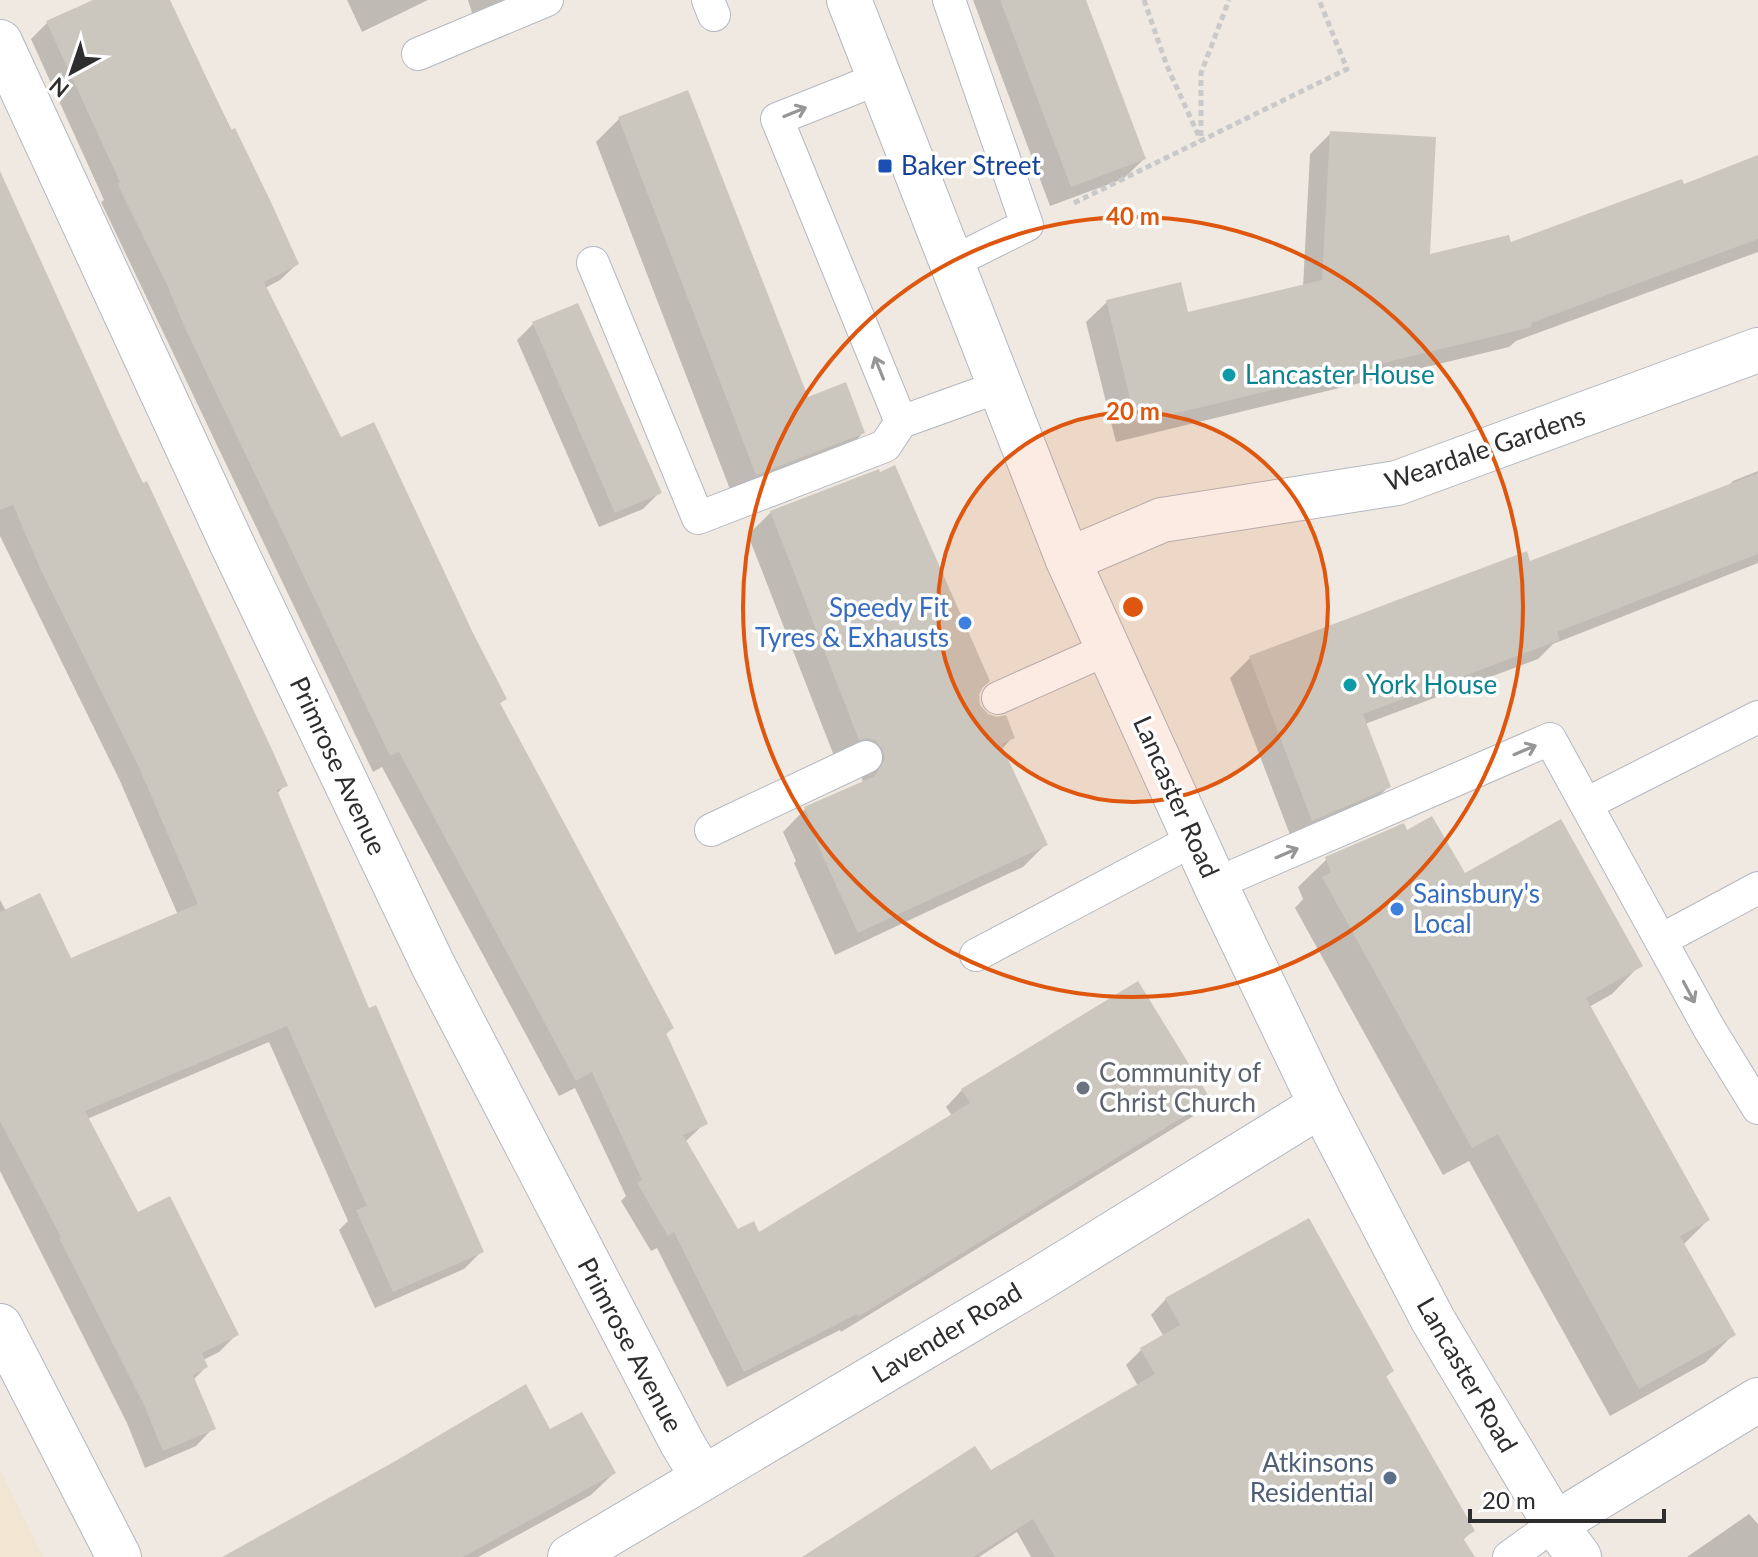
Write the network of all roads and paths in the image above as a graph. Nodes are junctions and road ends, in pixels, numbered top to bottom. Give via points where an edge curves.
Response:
1 (547, 0) edge
2 (849, 0) edge
3 (949, 0) edge
4 (1144, 0) edge
5 (1229, 0) edge
6 (1319, 0) edge
7 (0, 42) edge
8 (418, 54) dead end
9 (880, 78) junction
10 (1201, 141) junction
11 (1027, 225) junction
12 (953, 262) junction
13 (593, 263) dead end
14 (1758, 350) edge
15 (998, 387) junction
16 (901, 422) junction
17 (1068, 560) junction
18 (1108, 649) junction
19 (998, 698) dead end
20 (1758, 717) edge
21 (866, 757) dead end
22 (1586, 804) junction
23 (711, 830) dead end
24 (1195, 839) junction
25 (1215, 884) junction
26 (1758, 888) edge
27 (1661, 940) junction
28 (976, 955) dead end
29 (1321, 1105) junction
30 (1758, 1108) edge
31 (0, 1326) edge
32 (1758, 1400) edge
33 (703, 1478) junction
34 (1567, 1541) edge
35 (119, 1557) edge
36 (570, 1557) edge
37 (1509, 1557) edge

1 - 8 lane
2 - 9 street, Lancaster Road
3 - 11 lane
4 - 10 path
5 - 10 path via 1201,73
6 - 10 path via 1347,69
7 - 33 street, Primrose Avenue via 434,967
9 - 12 street, Lancaster Road
16 -> 9 lane via 777,119
10 - 11 path
11 - 12 lane
12 - 15 street, Lancaster Road
13 - 16 lane via 698,518 885,446
14 - 17 street, Weardale Gardens via 1397,483 1162,520
15 - 16 lane
15 - 17 street, Lancaster Road
17 - 18 street, Lancaster Road
18 - 19 lane
18 - 24 street, Lancaster Road
20 - 22 lane
21 - 23 lane
25 -> 22 lane via 1550,739
22 - 27 lane
24 - 25 street, Lancaster Road
24 - 28 lane
25 - 29 street, Lancaster Road
26 - 27 lane
27 -> 30 lane
29 - 33 street, Lavender Road
29 - 34 street, Lancaster Road via 1433,1320
31 - 35 street
32 - 34 street
33 - 36 street, Lavender Road
34 - 37 lane

